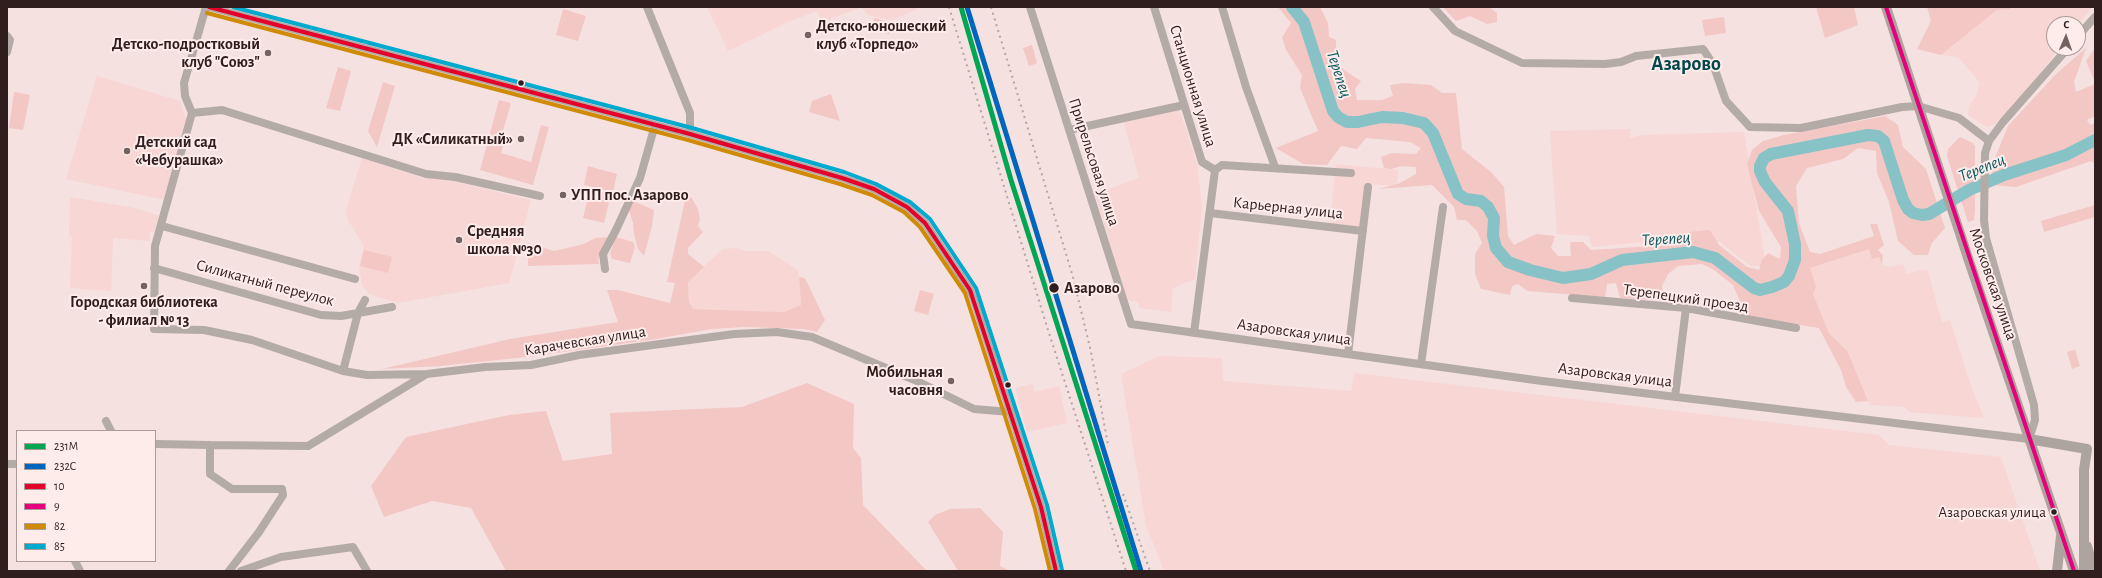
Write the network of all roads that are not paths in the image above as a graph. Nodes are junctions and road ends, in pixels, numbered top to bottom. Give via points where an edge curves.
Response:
1 (208, 7) edge
2 (647, 7) edge
3 (1030, 7) edge
4 (1154, 7) edge
5 (1222, 7) edge
6 (1434, 7) edge
7 (1886, 7) edge
8 (2095, 17) edge
9 (2086, 27) edge
10 (7, 36) edge
11 (7, 52) edge
12 (2061, 56) edge
13 (1184, 105) junction
14 (192, 113) junction
15 (655, 125) junction
16 (1069, 130) junction
17 (690, 134) junction
18 (1988, 141) junction
19 (1275, 167) junction
20 (1215, 170) junction
21 (1351, 173) dead end
22 (1368, 187) dead end
23 (540, 196) dead end
24 (1443, 208) dead end
25 (1210, 213) junction
26 (162, 226) junction
27 (1363, 231) junction
28 (154, 268) junction
29 (605, 269) dead end
30 (355, 279) dead end
31 (1572, 298) dead end
32 (365, 300) dead end
33 (392, 306) dead end
34 (1686, 308) junction
35 (358, 313) junction
36 (1131, 324) joint
37 (1796, 328) dead end
38 (1194, 333) junction
39 (1348, 354) junction
40 (1421, 364) junction
41 (343, 371) junction
42 (427, 374) junction
43 (1675, 397) junction
44 (1010, 412) junction
45 (106, 421) dead end
46 (110, 430) edge
47 (2029, 439) junction
48 (156, 444) edge
49 (210, 446) junction
50 (2091, 450) edge
51 (2061, 532) junction
52 (2083, 535) junction
53 (76, 562) edge
54 (80, 571) edge
55 (229, 571) edge
56 (241, 571) edge
57 (367, 571) edge
58 (1056, 571) edge
59 (2057, 571) edge
60 (2074, 571) edge
61 (2084, 571) edge
62 (2094, 571) edge

1 - 14 street via 184,83 185,96
1 - 15 street
2 - 17 street via 690,113
3 - 16 street, Прирельсовая улица
4 - 13 street, Станционная улица
5 - 19 street via 1246,87
6 - 18 street via 1455,31 1522,63 1605,64 1621,62 1636,56 1703,49 1713,64 1726,101 1750,127 1801,128 1918,106 1959,118
7 - 47 main road, Московская улица, bridge
8 - 9 street
10 - 11 street via 10,40
12 - 18 street
13 - 16 street
13 - 20 street, Станционная улица via 1202,162
14 - 23 street via 222,110 426,174 455,177
14 - 26 street
15 - 17 street
15 - 29 street via 640,178 603,254
16 - 36 street, Прирельсовая улица
17 - 44 street via 842,178 874,189 907,207 925,223 970,290
18 - 47 street via 1985,153 1986,238 2034,405 2035,420
19 - 20 street via 1222,165
19 - 21 street
20 - 25 street, Станционная улица
22 - 27 street
24 - 40 street
25 - 27 street, Карьерная улица
25 - 38 street, Станционная улица
26 - 28 street via 155,246
26 - 30 street, Силикатный переулок
27 - 39 street
28 - 35 street, Силикатный переулок via 321,315 341,316
28 - 41 street, Карачевская улица via 154,329 204,330 246,338
31 - 34 street, Терепецкий проезд
32 - 35 street
33 - 35 street, Силикатный переулок
34 - 37 street, Терепецкий проезд
34 - 43 street
35 - 41 street
36 - 38 street, Азаровская улица
38 - 39 street, Азаровская улица
39 - 40 street, Азаровская улица
40 - 43 street, Азаровская улица
41 - 42 street, Карачевская улица via 367,375
42 - 44 street, Карачевская улица via 485,366 531,365 579,355 734,334 777,332 812,337 917,381 974,409
42 - 49 street via 308,446
43 - 47 street, Азаровская улица
44 - 58 street via 1041,507
45 - 46 street
47 - 50 main road, Азаровская улица
47 - 51 main road, Московская улица
48 - 49 street
49 - 55 street via 210,474 232,489 282,489 283,495
50 - 52 main road via 2084,470
51 - 59 main road
51 - 60 main road, Московская улица
52 - 61 main road
52 - 62 main road
53 - 54 street
56 - 57 street via 281,557 353,547

